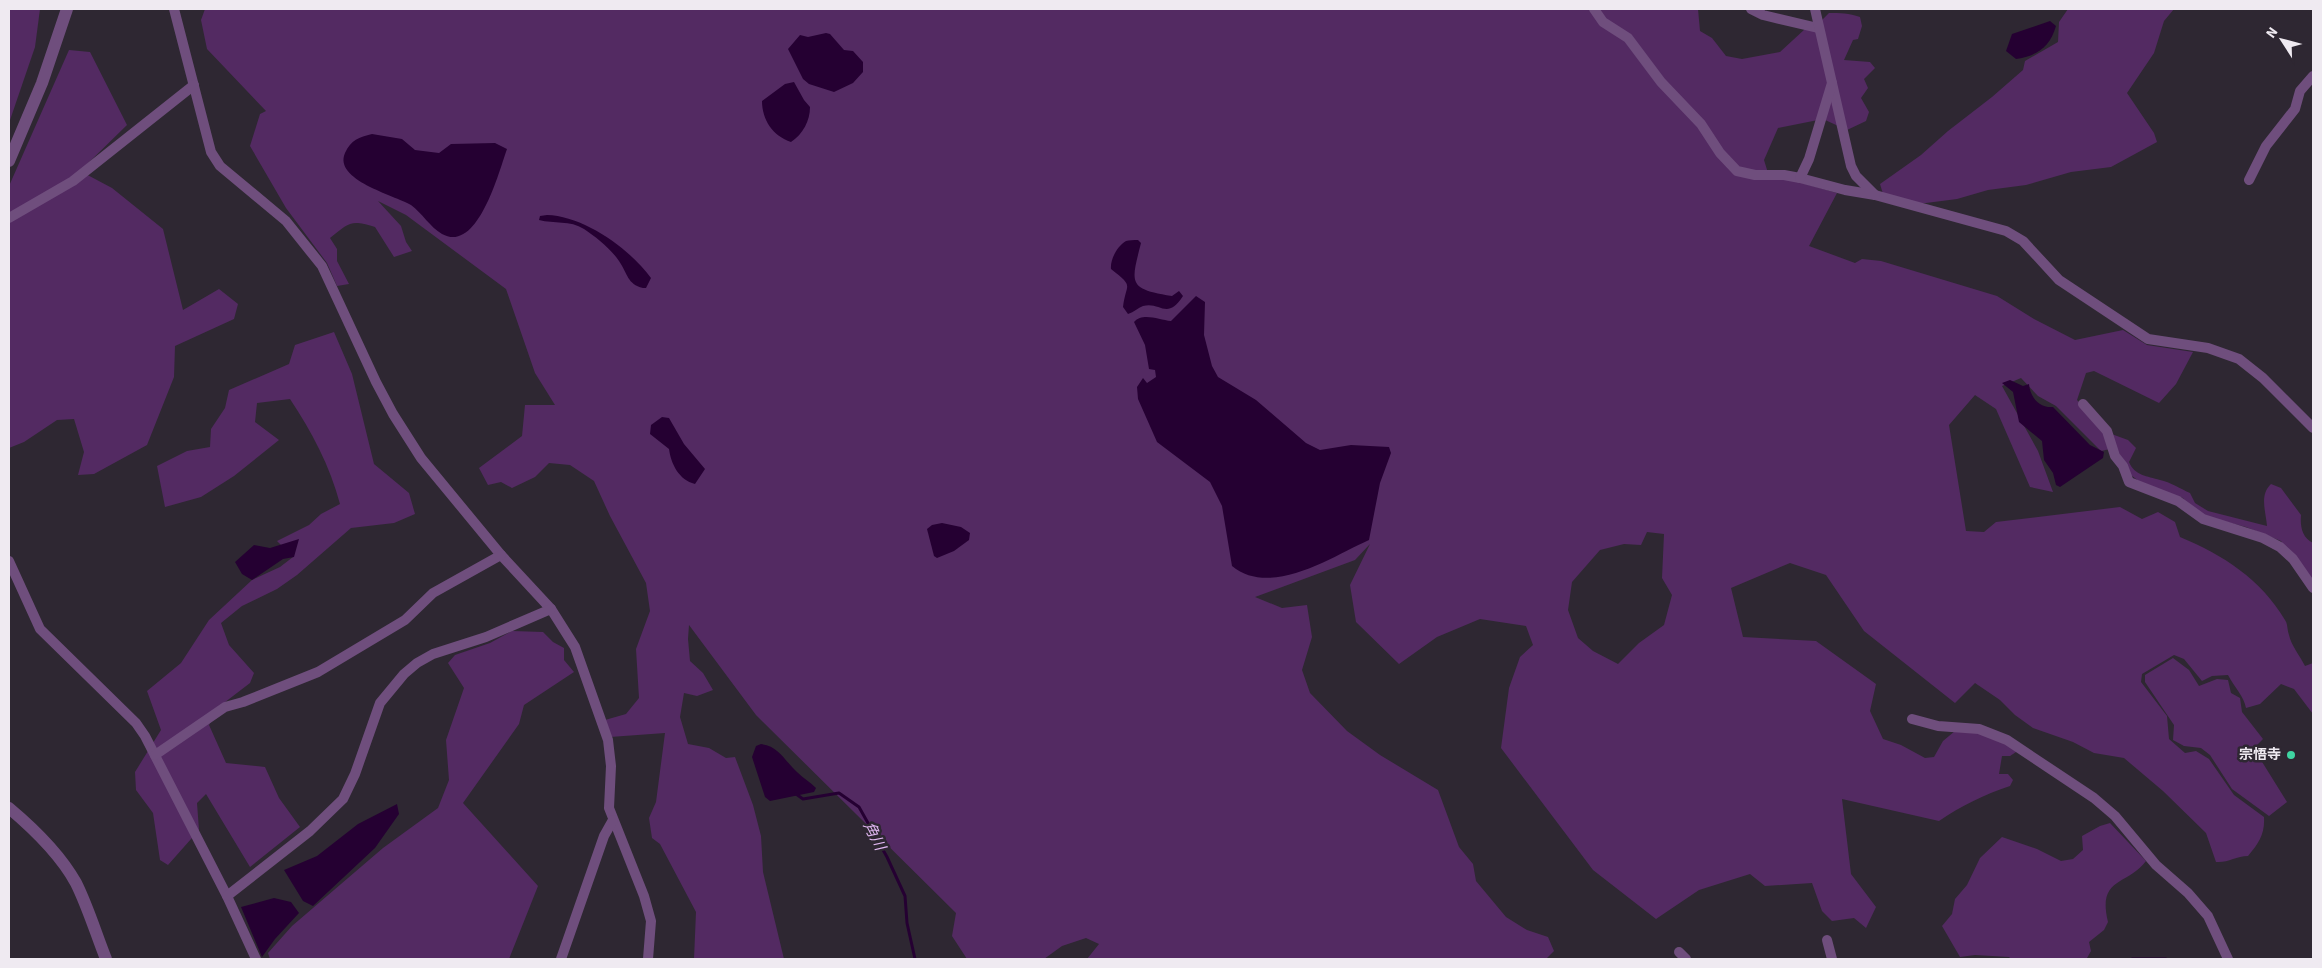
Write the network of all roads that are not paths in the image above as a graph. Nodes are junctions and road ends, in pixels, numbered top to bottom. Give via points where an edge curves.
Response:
1 (67, 9) edge
2 (174, 9) edge
3 (1594, 9) edge
4 (1751, 9) edge
5 (1815, 9) edge
6 (1818, 28) junction
7 (2313, 76) edge
8 (1832, 82) junction
9 (194, 85) junction
10 (9, 161) edge
11 (1800, 178) junction
12 (2249, 180) dead end
13 (1875, 195) junction
14 (9, 218) edge
15 (2083, 404) dead end
16 (2313, 428) edge
17 (500, 555) junction
18 (9, 561) edge
19 (2313, 588) edge
20 (551, 609) junction
21 (1912, 719) dead end
22 (155, 756) junction
23 (9, 808) edge
24 (613, 820) junction
25 (227, 896) junction
26 (1827, 940) dead end
27 (106, 959) edge
28 (256, 959) edge
29 (561, 959) edge
30 (648, 959) edge
31 (1832, 959) edge
32 (2228, 959) edge

1 - 10 street via 42,83
2 - 9 street
3 - 11 street via 1604,22 1628,38 1737,171
4 - 6 street
5 - 6 street
6 - 8 street
7 - 12 street via 2300,92 2292,115 2266,146
8 - 11 street via 1809,159
8 - 13 street via 1851,166 1856,176
9 - 14 street via 74,181
9 - 17 street via 214,157 220,166 286,221 322,266 393,414 422,458
11 - 13 street
13 - 16 street via 1990,226 2018,237 2059,280 2148,339 2208,348 2240,359
15 - 19 street via 2106,431 2129,482 2178,501 2203,519 2263,538 2280,547 2293,559
17 - 20 street
17 - 22 street via 433,594 405,620 318,672 225,707
18 - 22 street via 40,629 136,723
20 - 24 street via 575,647 608,740 611,766 608,798
20 - 25 street via 486,637 433,654 404,674 380,703 356,774 343,799 316,825
21 - 32 street via 1938,726 1980,729 2007,740 2094,798 2208,916
22 - 25 street
23 - 27 street via 61,860 75,882
24 - 29 street via 604,836
24 - 30 street via 651,921
25 - 28 street
26 - 31 street

